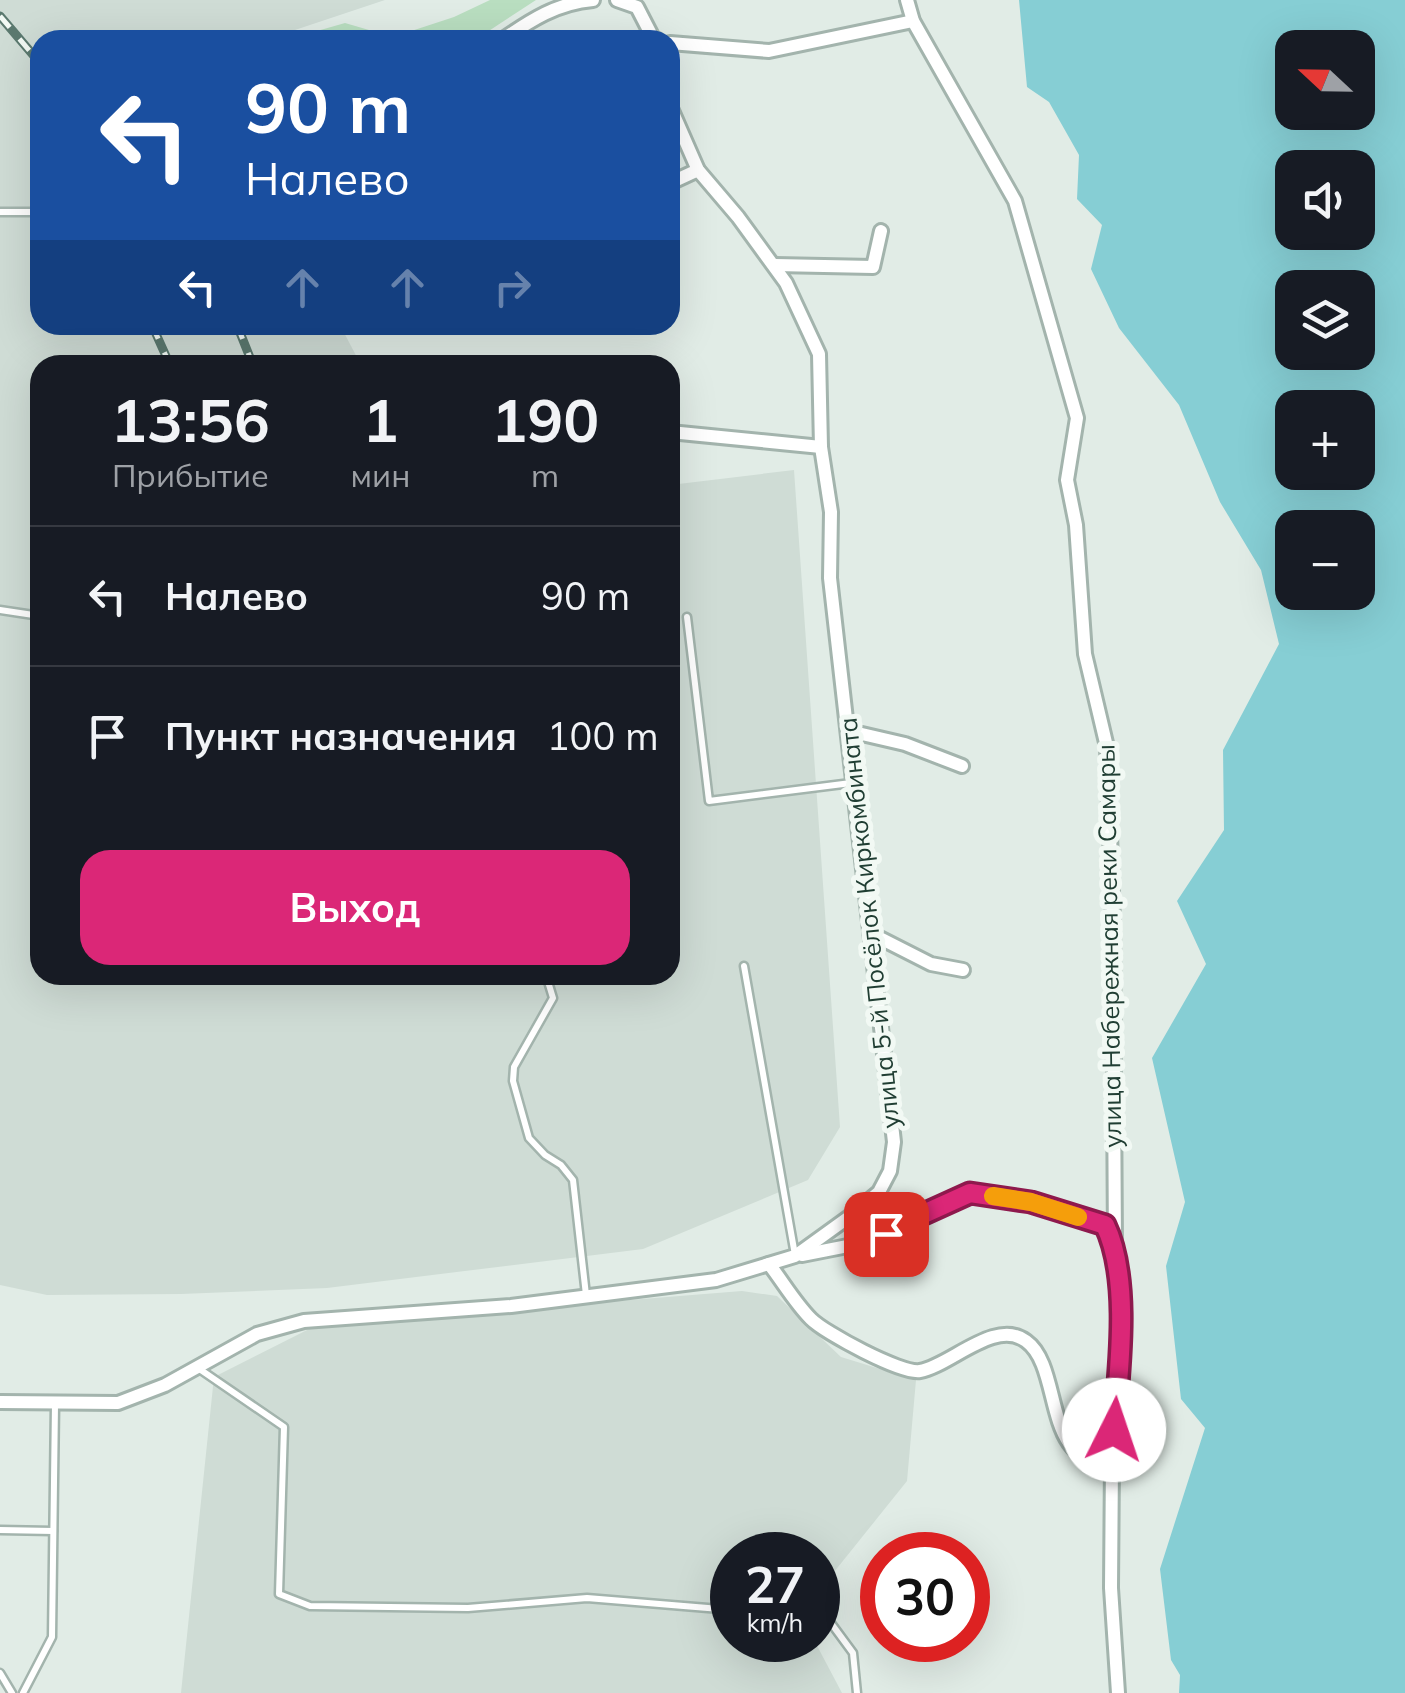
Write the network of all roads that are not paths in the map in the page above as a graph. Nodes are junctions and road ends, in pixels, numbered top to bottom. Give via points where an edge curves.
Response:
1 (592, 0) edge
2 (617, 0) edge
3 (906, 0) edge
4 (635, 3) edge
5 (913, 20) junction
6 (516, 30) edge
7 (650, 30) edge
8 (680, 45) edge
9 (680, 131) edge
10 (698, 170) junction
11 (680, 178) edge
12 (0, 212) edge
13 (30, 212) edge
14 (882, 232) dead end
15 (776, 265) junction
16 (680, 433) edge
17 (822, 447) junction
18 (0, 610) edge
19 (30, 614) edge
20 (687, 617) dead end
21 (850, 731) junction
22 (962, 766) dead end
23 (853, 783) junction
24 (870, 934) junction
25 (744, 966) dead end
26 (964, 970) dead end
27 (549, 985) edge
28 (1115, 1246) junction
29 (795, 1256) junction
30 (769, 1264) junction
31 (586, 1297) junction
32 (197, 1368) junction
33 (0, 1402) edge
34 (55, 1404) junction
35 (1112, 1460) junction
36 (0, 1530) edge
37 (53, 1530) junction
38 (710, 1608) edge
39 (840, 1635) edge
40 (0, 1673) edge
41 (12, 1693) edge
42 (23, 1693) edge
43 (857, 1693) edge
44 (1118, 1693) edge

1 - 6 street via 536,16
2 - 4 street
3 - 5 street, улица Набережная реки Самары
4 - 7 street
5 - 8 street via 769,51
5 - 28 street, улица Набережная реки Самары via 1016,201 1077,418 1067,480 1085,654 1107,747
9 - 10 street, улица 5-й Посёлок Киркомбината
10 - 11 street
10 - 15 street, улица 5-й Посёлок Киркомбината
12 - 13 lane
14 - 15 street via 873,266
15 - 17 street, улица 5-й Посёлок Киркомбината via 818,354
16 - 17 street
17 - 21 street, улица 5-й Посёлок Киркомбината via 835,634
18 - 19 lane
20 - 23 lane via 709,800
21 - 22 street
21 - 23 street, улица 5-й Посёлок Киркомбината
23 - 24 street, улица 5-й Посёлок Киркомбината
24 - 26 street via 931,964
24 - 29 street, улица 5-й Посёлок Киркомбината via 894,1142 890,1172 879,1192
25 - 29 lane
27 - 31 lane via 553,998 514,1067 513,1081 529,1138 573,1180
28 - 29 street via 1105,1225 1031,1202 970,1193 868,1242
28 - 35 street, улица Набережная реки Самары via 1121,1338
29 - 30 street, улица 5-й Посёлок Киркомбината
30 - 31 street, улица 5-й Посёлок Киркомбината via 716,1280
30 - 35 street via 813,1321 891,1366 918,1372 982,1338 1025,1340 1068,1442 1085,1458
31 - 32 street, улица 5-й Посёлок Киркомбината via 304,1320 258,1334
32 - 34 street, улица 5-й Посёлок Киркомбината via 118,1403
32 - 38 lane via 284,1428 278,1594 310,1606 468,1608 587,1598
33 - 34 street, улица 5-й Посёлок Киркомбината
34 - 37 lane
35 - 44 street, улица Набережная реки Самары
36 - 37 lane
37 - 42 lane via 52,1638
39 - 43 lane via 853,1653
40 - 41 lane

